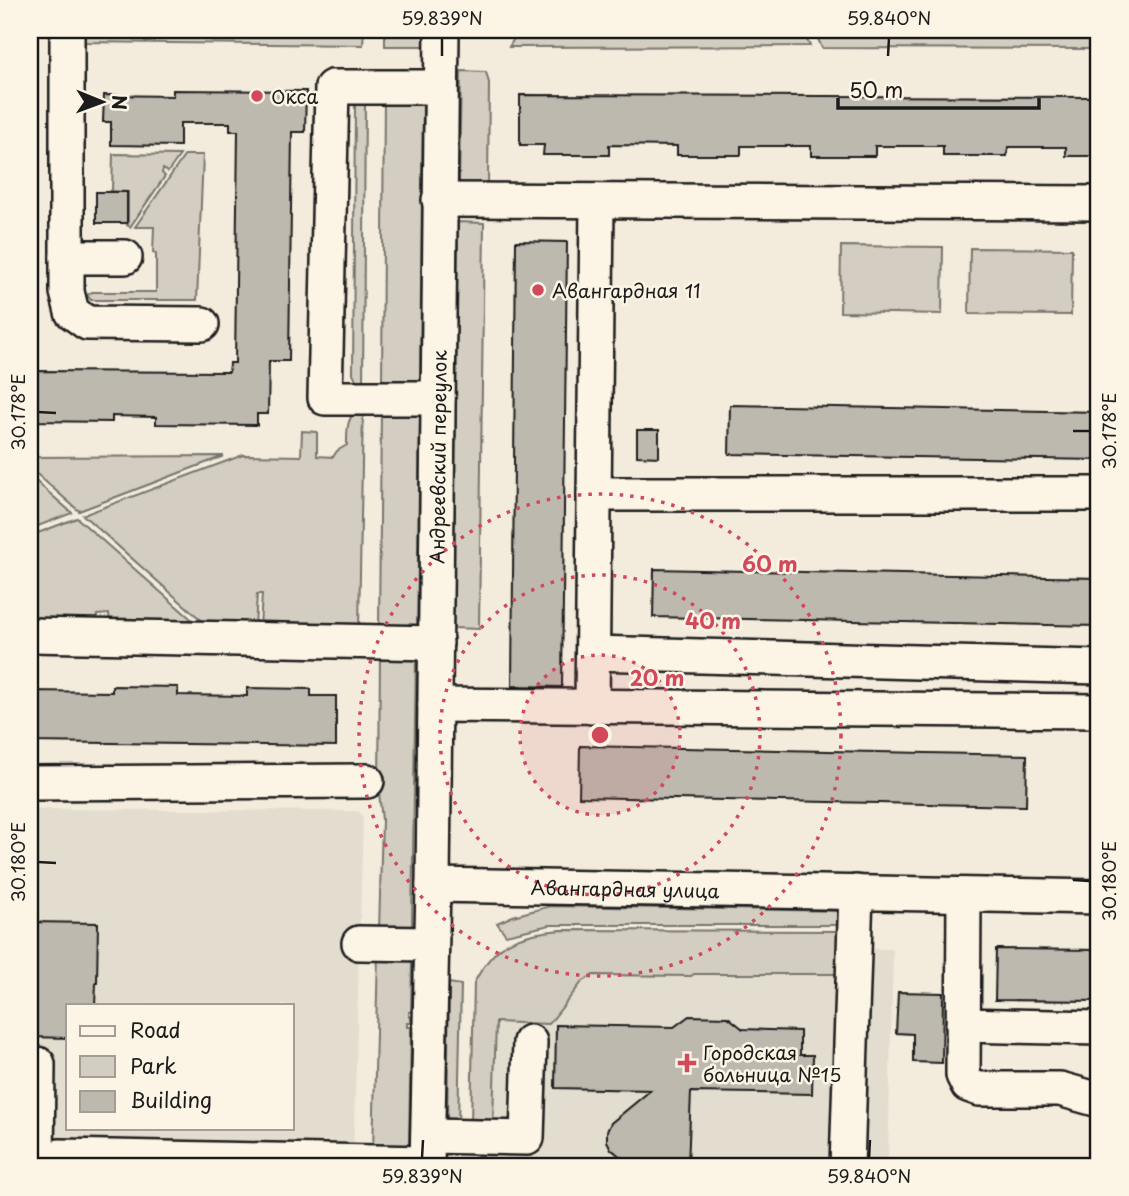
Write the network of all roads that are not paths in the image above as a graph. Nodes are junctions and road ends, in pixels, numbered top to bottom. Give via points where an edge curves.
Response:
1 (67, 30) edge
2 (442, 30) edge
3 (441, 87) junction
4 (439, 200) junction
5 (597, 201) junction
6 (1099, 203) edge
7 (67, 257) junction
8 (125, 257) dead end
9 (202, 324) dead end
10 (438, 398) junction
11 (594, 494) junction
12 (1099, 494) edge
13 (30, 635) edge
14 (436, 643) junction
15 (593, 653) junction
16 (1099, 667) edge
17 (435, 705) junction
18 (592, 707) junction
19 (1099, 711) edge
20 (367, 781) dead end
21 (30, 783) edge
22 (433, 885) junction
23 (856, 892) junction
24 (964, 895) junction
25 (1099, 897) edge
26 (359, 943) dead end
27 (430, 944) junction
28 (963, 1025) junction
29 (1099, 1028) edge
30 (530, 1042) dead end
31 (30, 1063) edge
32 (1099, 1100) edge
33 (427, 1155) edge
34 (37, 1166) edge
35 (60, 1166) edge
36 (847, 1166) edge

1 - 7 street
2 - 3 street, Андреевский переулок
3 - 4 street, Андреевский переулок
3 - 10 street via 332,87 325,398
4 - 5 street
4 - 10 street, Андреевский переулок
5 - 6 street
5 - 11 street
7 - 8 street
7 - 9 street via 72,312 87,323
10 - 14 street, Андреевский переулок
11 - 12 street
11 - 15 street
13 - 14 street
14 - 17 street, Андреевский переулок
15 - 16 street
15 - 18 street
17 - 18 street
17 - 22 street, Андреевский переулок
18 - 19 street
20 - 21 street
22 - 23 street, Авангардная улица
22 - 27 street
23 - 24 street, Авангардная улица
23 - 36 street
24 - 25 street, Авангардная улица
24 - 28 street
26 - 27 street
27 - 33 street
28 - 29 street
28 - 32 street via 963,1075 968,1085 979,1089 1060,1089
30 - 33 street via 527,1138
31 - 34 street via 38,1063
33 - 35 street via 60,1156

